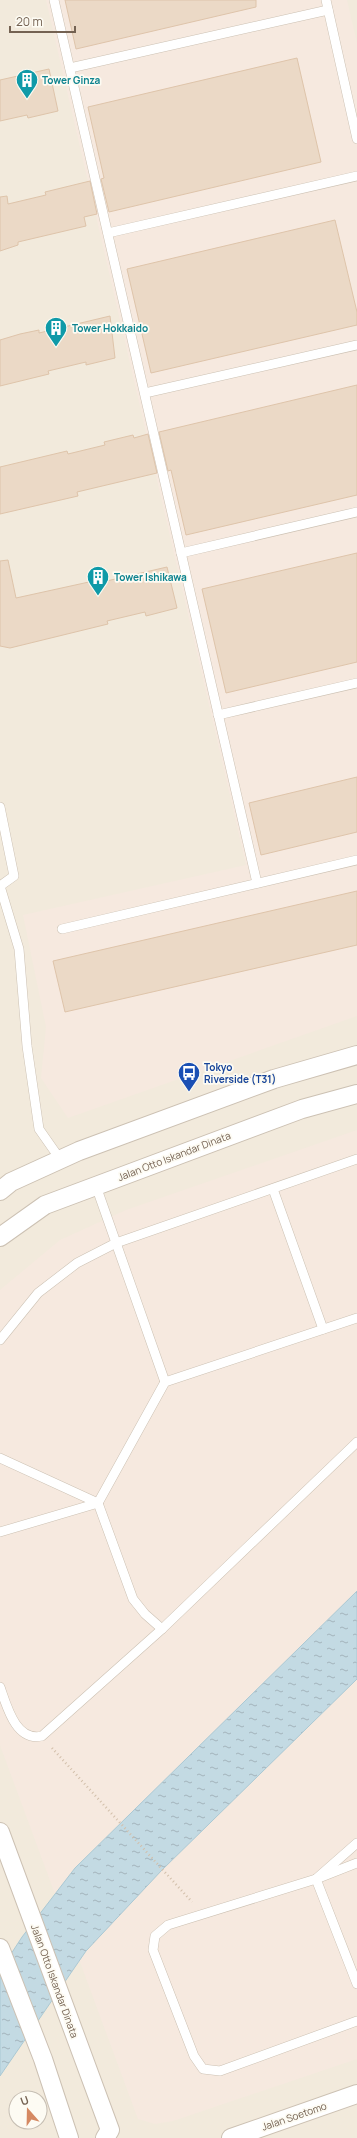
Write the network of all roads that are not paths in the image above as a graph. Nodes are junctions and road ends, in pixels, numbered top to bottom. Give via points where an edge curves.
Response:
1 (54, 0) edge
2 (326, 0) edge
3 (328, 10) junction
4 (70, 68) junction
5 (357, 139) edge
6 (357, 176) edge
7 (108, 233) junction
8 (357, 345) edge
9 (145, 393) junction
10 (357, 512) edge
11 (181, 552) junction
12 (357, 683) edge
13 (218, 715) junction
14 (0, 807) edge
15 (357, 860) edge
16 (257, 883) junction
17 (0, 886) edge
18 (62, 929) dead end
19 (357, 1055) edge
20 (357, 1094) edge
21 (357, 1158) edge
22 (60, 1160) junction
23 (96, 1186) junction
24 (273, 1189) junction
25 (0, 1191) edge
26 (0, 1237) edge
27 (116, 1243) junction
28 (357, 1318) edge
29 (323, 1329) junction
30 (0, 1340) edge
31 (165, 1382) junction
32 (357, 1442) edge
33 (0, 1458) edge
34 (98, 1503) junction
35 (0, 1532) edge
36 (162, 1629) junction
37 (0, 1688) edge
38 (0, 1832) edge
39 (357, 1843) edge
40 (357, 1864) edge
41 (316, 1879) junction
42 (0, 1948) edge
43 (357, 1984) edge
44 (357, 2020) edge
45 (357, 2094) edge
46 (107, 2134) edge
47 (69, 2138) edge
48 (231, 2138) edge

1 - 4 lane
2 - 3 lane
3 - 4 lane
3 - 5 lane
4 - 7 lane
6 - 7 lane
7 - 9 lane
8 - 9 lane
9 - 11 lane
10 - 11 lane
11 - 13 lane
12 - 13 lane
13 - 16 lane
14 - 17 lane via 14,876
15 - 16 lane
16 - 18 lane
17 - 22 lane via 19,949 27,1046 39,1129
19 - 22 street via 274,1079
20 - 23 street, Jalan Otto Iskandar Dinata via 302,1109
21 - 24 lane
22 - 25 street via 11,1182
23 - 26 street, Jalan Otto Iskandar Dinata via 45,1205
23 - 27 lane
24 - 27 lane
24 - 29 lane
27 - 30 lane via 77,1263 38,1293
27 - 31 lane
28 - 29 lane
29 - 31 lane
31 - 34 lane
32 - 36 lane
33 - 34 lane
34 - 35 lane
34 - 36 lane via 133,1599
36 - 37 lane via 42,1736 34,1738 19,1730
38 - 46 street, Jalan Otto Iskandar Dinata via 26,1898
39 - 41 lane
40 - 41 lane
41 - 43 lane
41 - 44 lane via 168,1925 155,1936 152,1950 194,2056 203,2069 220,2071
42 - 47 street via 43,2059
45 - 48 street, Jalan Soetomo

